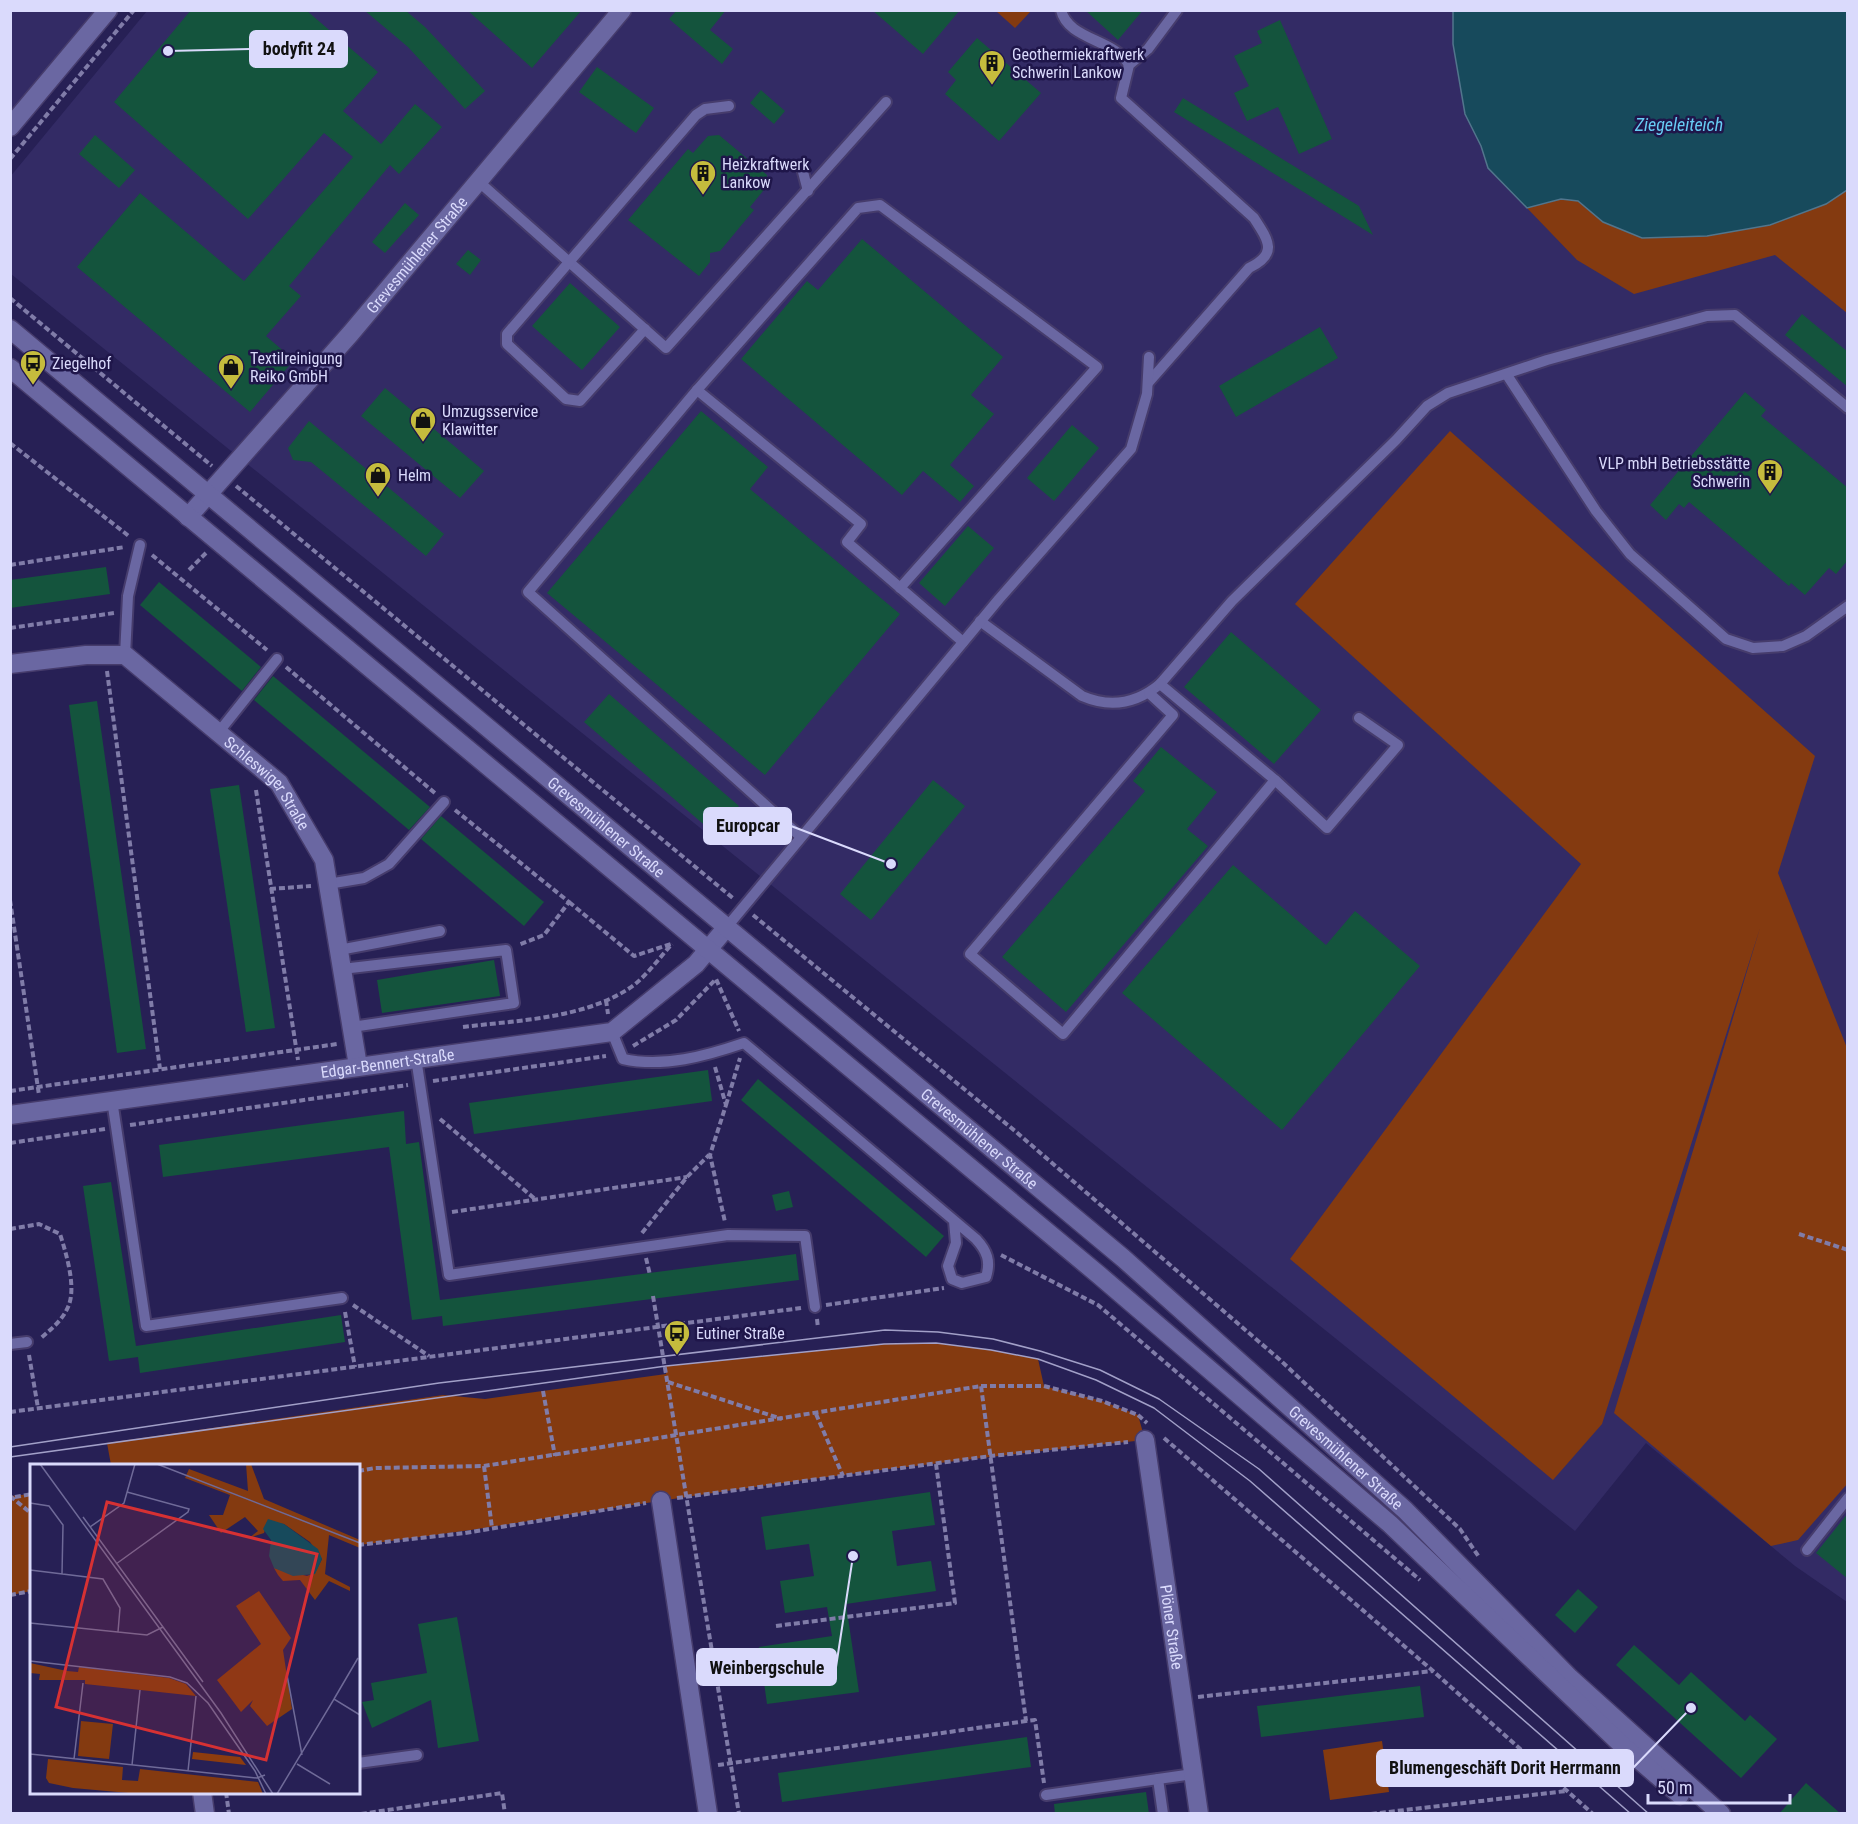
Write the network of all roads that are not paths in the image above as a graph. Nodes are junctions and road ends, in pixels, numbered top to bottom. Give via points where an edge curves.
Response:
1 (108, 10) edge
2 (622, 10) edge
3 (1061, 10) edge
4 (1177, 10) edge
5 (1129, 65) junction
6 (886, 102) dead end
7 (729, 106) dead end
8 (10, 127) edge
9 (802, 168) dead end
10 (478, 182) junction
11 (808, 191) junction
12 (568, 261) junction
13 (10, 329) edge
14 (645, 329) junction
15 (1149, 357) dead end
16 (10, 368) edge
17 (1508, 375) junction
18 (1148, 383) junction
19 (697, 390) junction
20 (1848, 408) edge
21 (209, 496) junction
22 (188, 517) junction
23 (140, 545) road end
24 (900, 588) junction
25 (1848, 606) edge
26 (980, 621) junction
27 (963, 642) junction
28 (125, 655) junction
29 (277, 659) road end
30 (10, 664) edge
31 (1160, 684) junction
32 (1149, 693) junction
33 (1359, 718) dead end
34 (218, 733) junction
35 (1275, 780) junction
36 (444, 802) road end
37 (801, 837) junction
38 (328, 884) junction
39 (726, 928) junction
40 (440, 931) dead end
41 (339, 950) junction
42 (708, 950) junction
43 (342, 969) junction
44 (352, 1027) junction
45 (612, 1032) junction
46 (416, 1058) junction
47 (358, 1066) junction
48 (112, 1100) junction
49 (10, 1115) edge
50 (954, 1221) junction
51 (342, 1298) road end
52 (815, 1306) road end
53 (10, 1344) edge
54 (27, 1344) road end
55 (1150, 1435) road end
56 (1848, 1498) edge
57 (661, 1501) road end
58 (1807, 1550) dead end
59 (417, 1755) dead end
60 (360, 1763) edge
61 (1193, 1774) junction
62 (1158, 1779) junction
63 (202, 1794) edge
64 (1046, 1795) road end
65 (205, 1814) edge
66 (708, 1814) edge
67 (1163, 1814) edge
68 (1199, 1814) edge
69 (1702, 1814) edge
70 (1721, 1814) edge

1 - 8 street
2 - 10 street, Grevesmühlener Straße
3 - 5 lane via 1065,22 1124,55
4 - 5 lane via 1148,49
5 - 18 lane via 1121,98 1254,218 1267,237 1268,253 1264,261 1249,268
6 - 11 lane
7 - 12 lane via 705,109 696,115
9 - 11 lane
10 - 12 lane
10 - 21 street, Grevesmühlener Straße
11 - 14 lane via 666,348
12 - 14 lane
12 - 14 lane via 507,334 507,344 566,399 580,401
13 - 21 street, Grevesmühlener Straße
15 - 18 lane
16 - 22 street, Grevesmühlener Straße
17 - 20 lane via 1547,360 1707,316 1735,315
17 - 25 lane via 1596,511 1630,554 1726,639 1753,648 1783,646 1806,636
17 - 31 lane via 1448,393 1427,406 1232,601
18 - 26 lane via 1131,449
19 - 24 lane via 861,524 847,542
19 - 24 lane via 858,208 880,205 1097,367
19 - 37 lane via 528,592
21 - 22 street, Grevesmühlener Straße
21 - 39 street, Grevesmühlener Straße
22 - 42 street, Grevesmühlener Straße
23 - 28 lane via 127,611
24 - 27 lane
26 - 27 lane
26 - 32 lane via 1082,696 1098,703 1116,704
27 - 37 lane
28 - 30 street
28 - 34 street, Schleswiger Straße
29 - 34 lane
31 - 32 lane
31 - 35 lane
32 - 35 lane via 1173,715 970,954 1063,1034
33 - 35 lane via 1398,745 1327,828
34 - 38 street, Schleswiger Straße via 279,783 324,860
36 - 38 lane via 389,864 364,878
37 - 39 lane
38 - 41 street, Schleswiger Straße
39 - 42 street
39 - 70 street, Grevesmühlener Straße via 1132,1266 1405,1510 1570,1678
40 - 41 lane
41 - 43 street, Schleswiger Straße
42 - 45 street
42 - 69 street, Grevesmühlener Straße via 1099,1275 1390,1524 1623,1746
43 - 44 street, Schleswiger Straße
43 - 44 lane via 506,950 514,1003
44 - 47 street, Schleswiger Straße
45 - 46 street, Edgar-Bennert-Straße
45 - 50 lane via 623,1059 644,1064 711,1055 744,1043
46 - 47 street, Edgar-Bennert-Straße
46 - 52 lane via 449,1275 728,1235 805,1236
47 - 48 street, Edgar-Bennert-Straße
48 - 49 street, Edgar-Bennert-Straße
48 - 51 lane via 146,1326
50 - 50 lane via 956,1243 948,1266 952,1279 962,1283 986,1277 989,1259 984,1247
53 - 54 lane
55 - 61 street, Plöner Straße
56 - 58 lane
57 - 66 street
59 - 60 lane
61 - 62 lane
61 - 68 street, Plöner Straße
62 - 64 lane
62 - 67 lane
63 - 65 street

